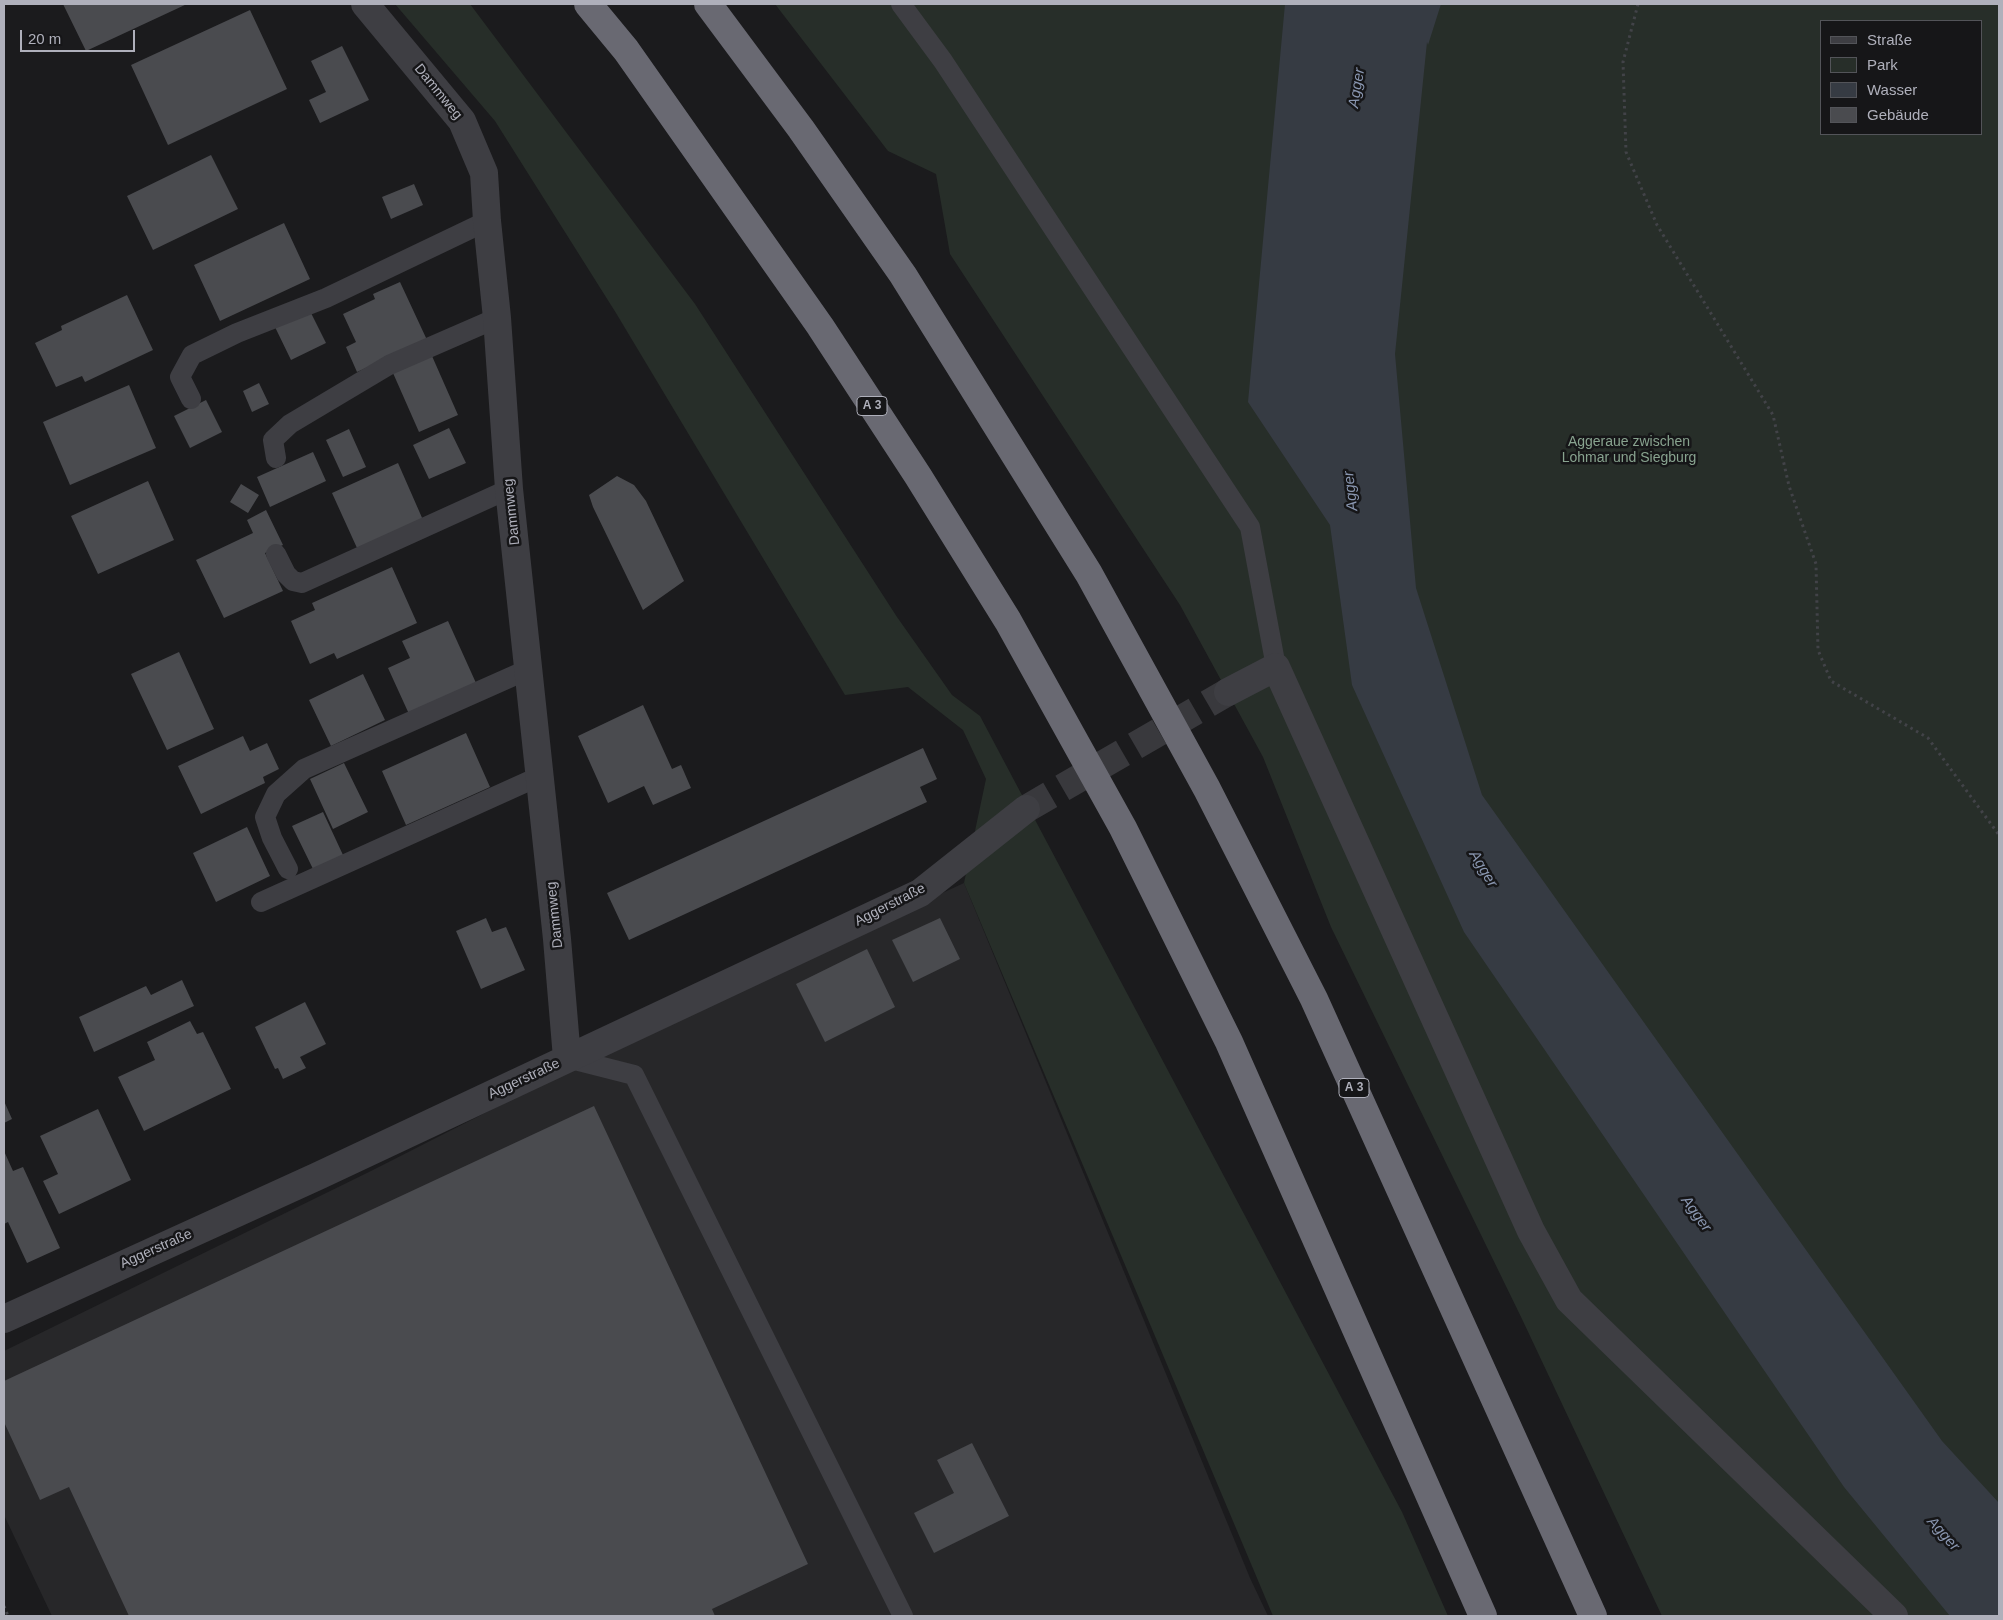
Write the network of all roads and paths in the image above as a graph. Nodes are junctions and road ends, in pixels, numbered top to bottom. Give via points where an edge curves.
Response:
1 (365, 4) edge
2 (588, 4) edge
3 (708, 4) edge
4 (901, 4) edge
5 (1638, 4) edge
6 (487, 221) junction
7 (497, 318) junction
8 (191, 399) dead end
9 (276, 458) dead end
10 (509, 489) junction
11 (276, 554) dead end
12 (1276, 668) junction
13 (529, 669) junction
14 (1228, 692) tunnel mouth
15 (540, 776) junction
16 (1026, 809) tunnel mouth
17 (1999, 835) edge
18 (288, 869) dead end
19 (261, 902) dead end
20 (567, 1058) junction
21 (4, 1319) edge
22 (4, 1606) edge
23 (8, 1616) edge
24 (904, 1616) edge
25 (1483, 1616) edge
26 (1593, 1616) edge
27 (1894, 1616) edge

1 - 6 street, Dammweg via 462,120 484,173
2 - 25 highway, A 3 via 626,50 759,238 918,476 1008,621 1123,828 1229,1042
3 - 26 highway, A 3 via 903,275 1089,574 1207,789 1314,999
4 - 12 lane via 944,61 1250,527
5 - 17 path via 1623,62 1626,152 1657,225 1772,414 1789,486 1816,564 1818,650 1831,681 1928,738
6 - 7 street, Dammweg
6 - 8 lane via 326,298 237,332 192,355 180,377
7 - 9 lane via 389,365 290,424 274,440
7 - 10 street, Dammweg
10 - 11 lane via 302,583 293,581 286,574
10 - 13 street, Dammweg
12 - 14 street
12 - 27 street via 1531,1231 1569,1300
13 - 15 street, Dammweg
13 - 18 lane via 304,769 276,794 265,817
15 - 19 lane
15 - 20 street, Dammweg
16 - 20 street, Aggerstraße via 920,893
20 - 21 street, Aggerstraße
20 - 24 lane via 634,1076
22 - 23 path

